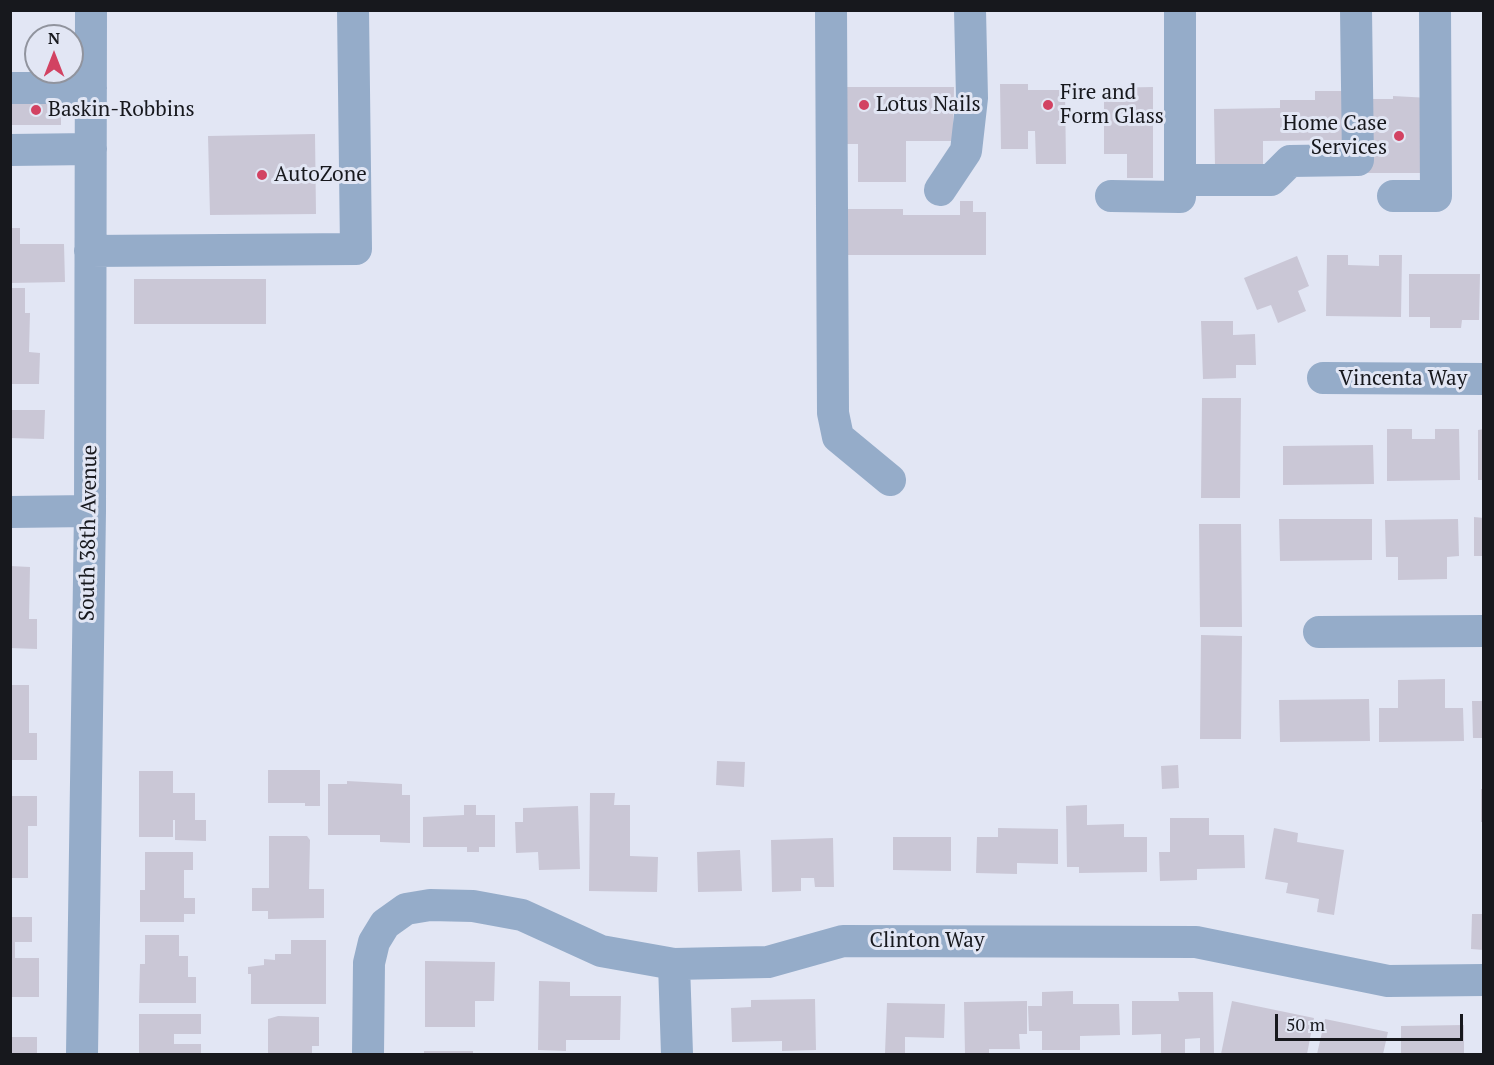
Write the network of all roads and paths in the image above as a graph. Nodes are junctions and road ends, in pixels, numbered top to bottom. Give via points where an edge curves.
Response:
1 (91, 10) edge
2 (353, 10) edge
3 (831, 10) edge
4 (970, 10) edge
5 (1180, 10) edge
6 (1356, 10) edge
7 (1435, 10) edge
8 (10, 88) edge
9 (90, 88) junction
10 (10, 134) edge
11 (90, 142) junction
12 (10, 150) edge
13 (1180, 180) junction
14 (940, 190) dead end
15 (1111, 196) dead end
16 (1393, 196) dead end
17 (90, 251) junction
18 (1323, 378) dead end
19 (1484, 379) edge
20 (890, 480) dead end
21 (90, 511) junction
22 (10, 512) edge
23 (1484, 631) edge
24 (1319, 632) dead end
25 (674, 964) junction
26 (1484, 981) edge
27 (82, 1054) edge
28 (368, 1054) edge
29 (677, 1054) edge

1 - 9 street, South 38th Avenue
2 - 17 street via 356,249
3 - 20 street via 833,413 838,438
4 - 14 street via 972,98 966,151
5 - 13 street
6 - 13 street via 1358,160 1290,161 1271,180
7 - 16 street via 1436,196
8 - 9 street
9 - 11 street, South 38th Avenue
10 - 11 street
11 - 12 street
11 - 17 street, South 38th Avenue
13 - 15 street via 1180,197
17 - 21 street, South 38th Avenue
18 - 19 street, Vincenta Way
21 - 22 street
21 - 27 street, South 38th Avenue
23 - 24 street
25 - 26 street, Clinton Way via 768,962 843,941 1196,942 1388,981
25 - 28 street, Clinton Way via 601,951 522,915 473,906 430,904 406,909 385,924 374,942 369,963
25 - 29 street

